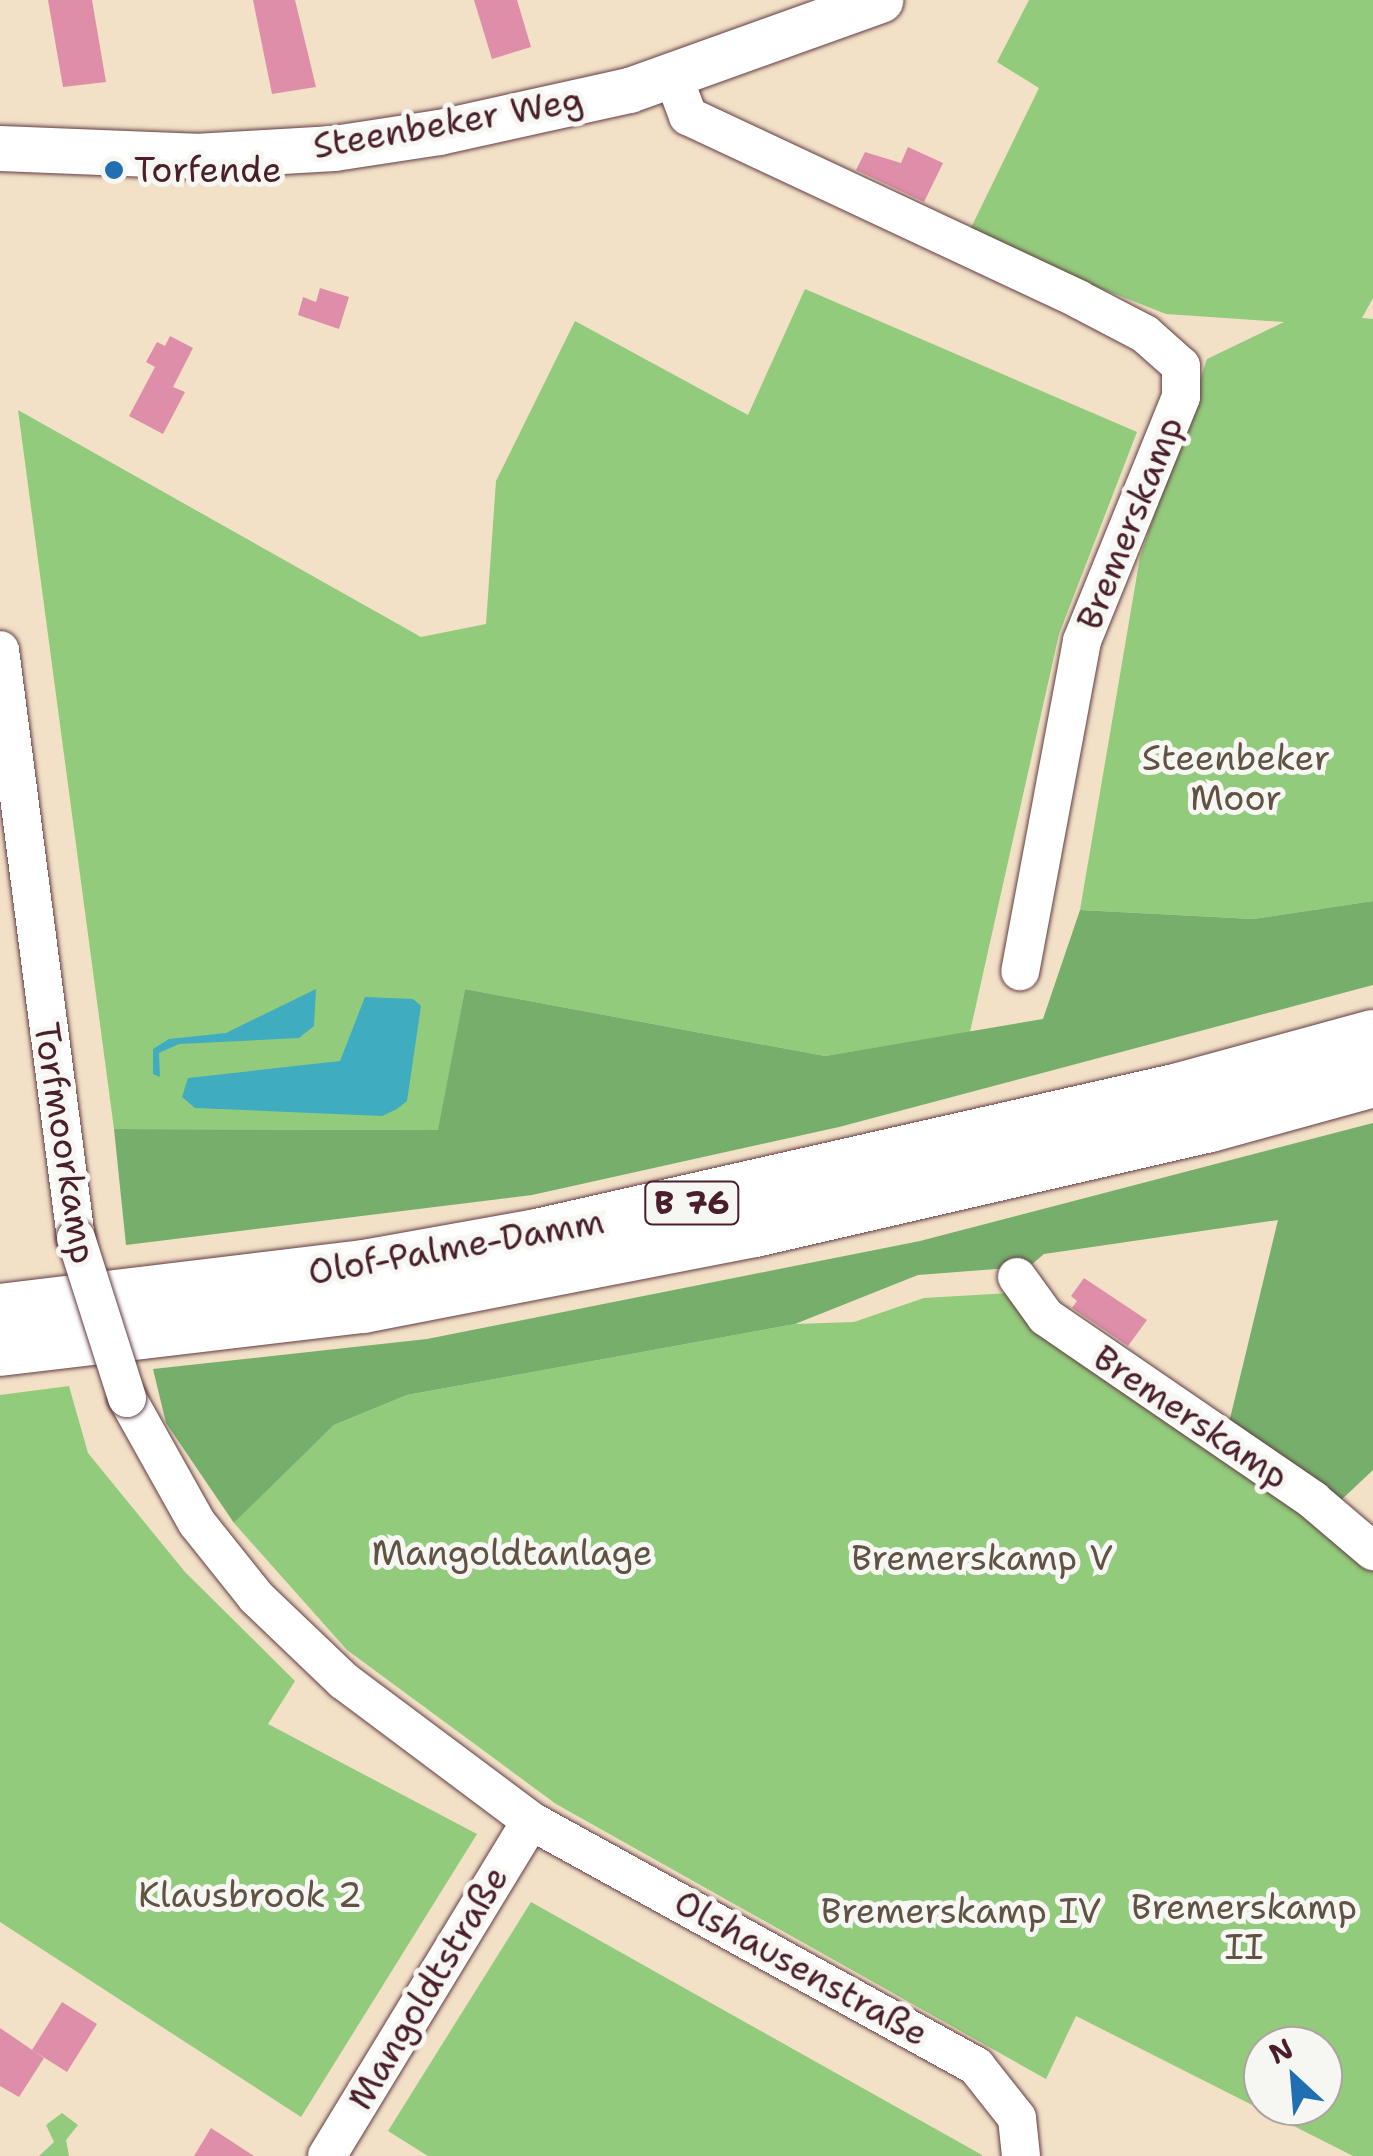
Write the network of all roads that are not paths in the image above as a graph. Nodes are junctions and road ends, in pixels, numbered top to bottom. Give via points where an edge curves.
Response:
1 (880, 0) edge
2 (674, 76) junction
3 (0, 148) edge
4 (0, 650) edge
5 (1020, 971) dead end
6 (1373, 1036) edge
7 (1373, 1081) edge
8 (1017, 1277) dead end
9 (0, 1310) edge
10 (0, 1350) edge
11 (1373, 1551) edge
12 (531, 1820) junction
13 (327, 2156) edge
14 (1021, 2156) edge

1 - 2 main road, Steenbeker Weg
2 - 3 main road, Steenbeker Weg via 516,116 334,148 195,156
2 - 5 street, Bremerskamp via 688,116 1078,299 1145,334 1181,366 1181,397 1082,641
4 - 12 street, Torfmoorkamp, bridge via 76,1238 127,1398 165,1474 256,1597 344,1681
6 - 9 highway, Olof-Palme-Damm / B 76 via 800,1180 537,1235 345,1269
7 - 10 highway, Olof-Palme-Damm / B 76 via 1210,1126 736,1235 363,1308
8 - 11 street, Bremerskamp via 1046,1316 1313,1500
12 - 13 street, Mangoldtstraße
12 - 14 street, Olshausenstraße via 962,2057 1018,2118

